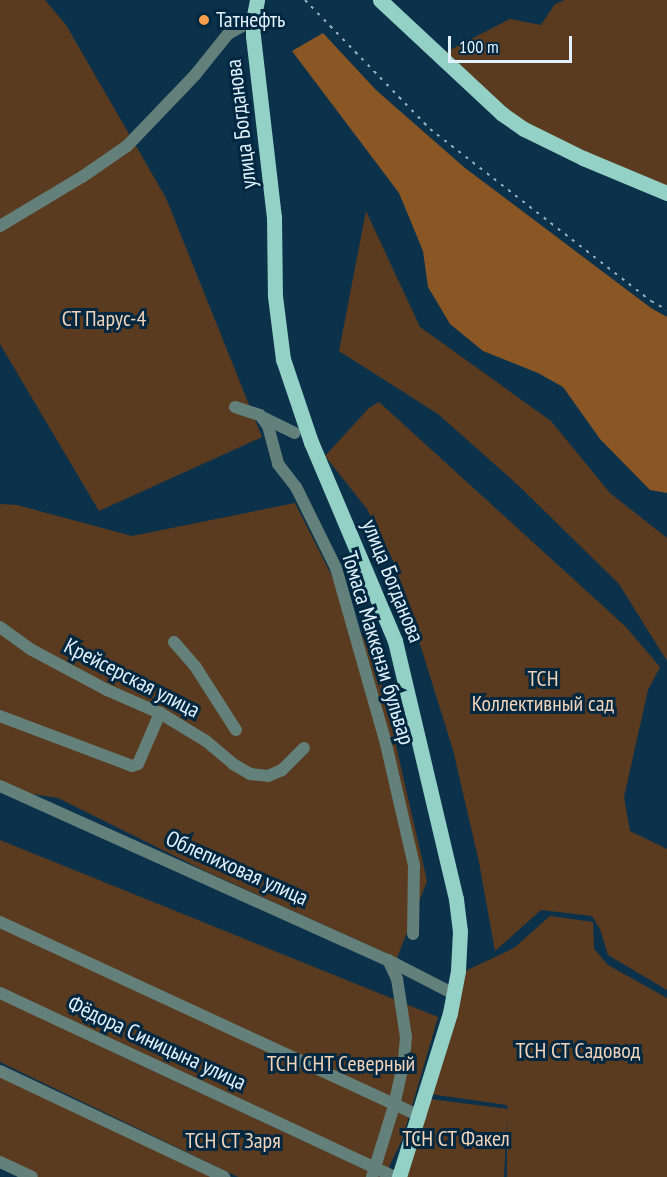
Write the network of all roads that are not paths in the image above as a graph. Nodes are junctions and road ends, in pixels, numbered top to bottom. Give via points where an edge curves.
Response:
1 (257, 0) edge
2 (380, 0) edge
3 (253, 20) junction
4 (667, 193) edge
5 (0, 226) edge
6 (235, 406) dead end
7 (260, 415) junction
8 (295, 433) dead end
9 (0, 627) edge
10 (174, 642) dead end
11 (160, 713) junction
12 (0, 716) edge
13 (236, 730) dead end
14 (304, 748) dead end
15 (0, 786) edge
16 (0, 922) edge
17 (413, 934) dead end
18 (388, 960) junction
19 (0, 993) edge
20 (454, 994) junction
21 (0, 1071) edge
22 (394, 1106) junction
23 (420, 1116) junction
24 (0, 1162) edge
25 (374, 1172) edge
26 (32, 1177) edge
27 (224, 1177) edge
28 (397, 1177) edge

1 - 3 main road, улица Богданова
2 - 4 main road via 501,113 524,129
3 - 5 street via 228,34 127,146
3 - 20 main road, улица Богданова via 274,217 275,296 283,359 310,442 386,616 401,664 456,899 460,931
6 - 7 street
7 - 8 street
7 - 17 street, Томаса Маккензи бульвар via 268,426 278,464 296,487 336,568 363,659 414,865
9 - 11 street, Крейсерская улица via 32,650
10 - 13 street via 195,666
11 - 12 street via 138,764 132,766
11 - 14 street, Крейсерская улица via 250,774 268,776 282,770
15 - 18 street, Облепиховая улица
16 - 22 street
18 - 20 street, Облепиховая улица
18 - 22 street via 397,979 406,1037
19 - 25 street, Фёдора Синицына улица
20 - 23 main road, улица Богданова
21 - 27 street
22 - 23 street
22 - 25 street
23 - 28 main road, улица Богданова
24 - 26 street
25 - 28 street, Фёдора Синицына улица

